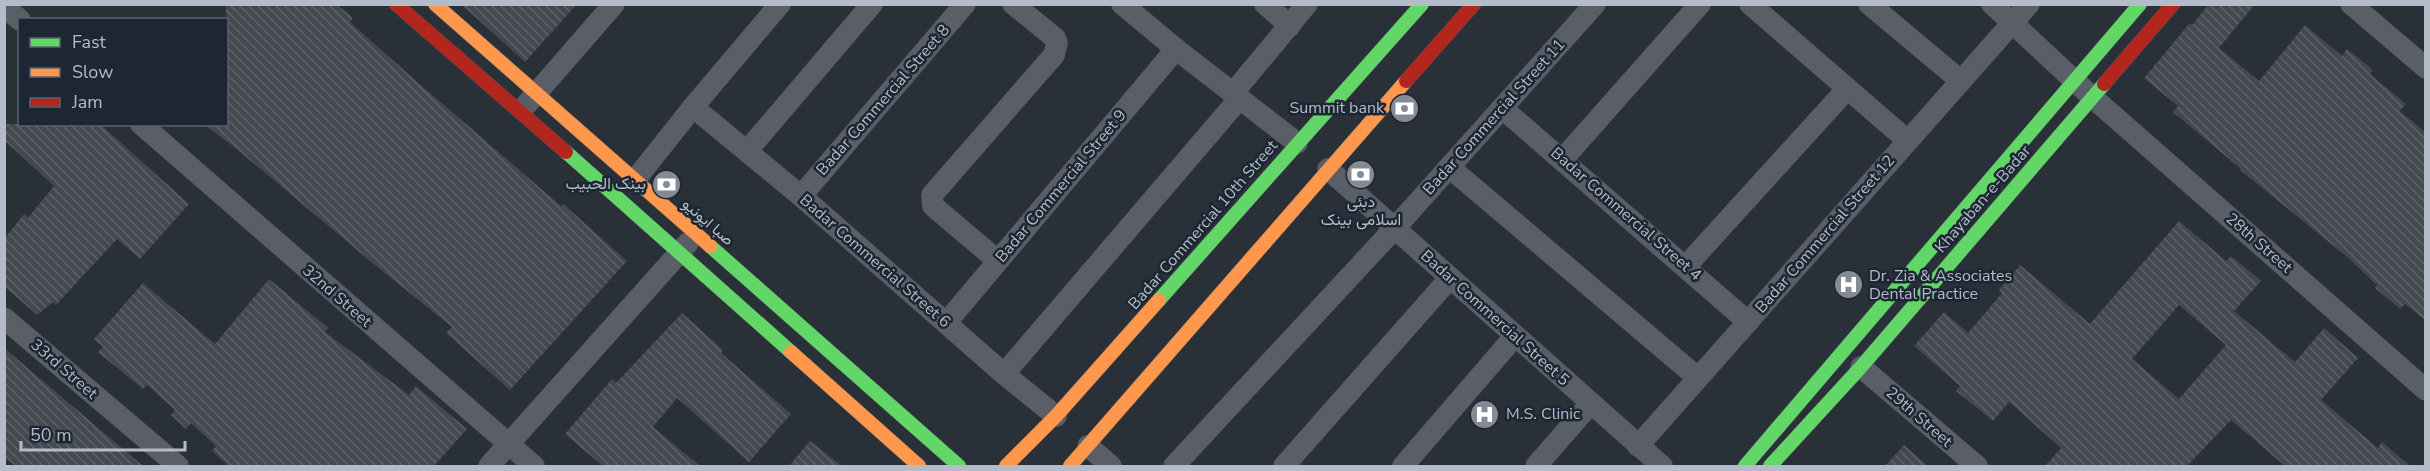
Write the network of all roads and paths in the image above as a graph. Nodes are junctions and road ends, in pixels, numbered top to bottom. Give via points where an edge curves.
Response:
1 (396, 4) edge
2 (435, 4) edge
3 (614, 4) edge
4 (780, 4) edge
5 (872, 4) edge
6 (965, 4) edge
7 (1013, 4) edge
8 (1122, 4) edge
9 (1265, 4) edge
10 (1307, 4) edge
11 (1422, 4) edge
12 (1474, 4) edge
13 (1595, 4) edge
14 (1700, 4) edge
15 (1750, 4) edge
16 (1869, 4) edge
17 (1992, 4) edge
18 (2029, 4) edge
19 (2140, 4) edge
20 (2173, 4) edge
21 (2351, 4) edge
22 (4, 6) edge
23 (18, 18) edge
24 (2012, 23) junction
25 (1290, 26) junction
26 (1176, 50) junction
27 (2426, 68) edge
28 (2074, 80) junction
29 (1961, 81) junction
30 (1847, 89) junction
31 (536, 94) junction
32 (1236, 96) junction
33 (2092, 97) junction
34 (693, 107) junction
35 (1502, 108) junction
36 (520, 111) junction
37 (143, 126) edge
38 (1908, 141) junction
39 (1297, 143) junction
40 (747, 151) junction
41 (1562, 160) junction
42 (1449, 167) junction
43 (1328, 169) junction
44 (634, 180) junction
45 (801, 196) junction
46 (1394, 229) junction
47 (697, 234) junction
48 (679, 253) junction
49 (998, 261) junction
50 (1686, 266) junction
51 (1450, 278) junction
52 (4, 318) edge
53 (1749, 322) junction
54 (946, 323) junction
55 (1515, 336) junction
56 (1861, 367) junction
57 (1004, 374) junction
58 (1698, 378) junction
59 (2426, 390) edge
60 (1591, 403) junction
61 (1056, 416) junction
62 (508, 444) junction
63 (1088, 446) junction
64 (1639, 455) edge
65 (176, 466) edge
66 (489, 466) edge
67 (534, 466) edge
68 (920, 466) edge
69 (959, 466) edge
70 (1006, 466) edge
71 (1070, 466) edge
72 (1111, 466) edge
73 (1174, 466) edge
74 (1284, 466) edge
75 (1403, 466) edge
76 (1536, 466) edge
77 (1662, 466) edge
78 (1745, 466) edge
79 (1770, 466) edge
80 (1977, 466) edge

1 - 36 main road
2 - 31 main road, صبا ایونیو
3 - 31 street
4 - 34 street
5 - 40 street
6 - 45 street, Badar Commercial Street 8
7 - 49 street via 1055,38 1054,55 932,195 933,206
8 - 26 street
9 - 25 street
10 - 25 street
11 - 39 main road, Badar Commercial 10th Street
12 - 43 main road
13 - 35 street, Badar Commercial Street 11
14 - 41 street
15 - 30 street
16 - 29 street
17 - 24 street, 28th Street
18 - 24 street, Badar Commercial Street 12
19 - 28 main road, Khayaban-e-Badar
20 - 33 main road, Khayaban-e-Badar
21 - 27 street
22 - 23 street
24 - 28 street, 28th Street
24 - 29 street, Badar Commercial Street 12
25 - 32 street
26 - 32 street
26 - 49 street, Badar Commercial Street 9
28 - 33 street, 28th Street
28 - 78 main road, Khayaban-e-Badar
29 - 38 street, Badar Commercial Street 12
30 - 38 street
30 - 50 street
31 - 36 street
31 - 44 main road, صبا ایونیو
32 - 39 street
32 - 57 street
33 - 56 main road, Khayaban-e-Badar
33 - 59 street, 28th Street
34 - 40 street, Badar Commercial Street 6
34 - 44 street
35 - 41 street, Badar Commercial Street 4
35 - 42 street, Badar Commercial Street 11
36 - 48 main road
37 - 62 street, 32nd Street
38 - 53 street, Badar Commercial Street 12
39 - 61 main road, Badar Commercial 10th Street
40 - 45 street, Badar Commercial Street 6
41 - 50 street, Badar Commercial Street 4
42 - 46 street, Badar Commercial Street 11
42 - 58 street
43 - 46 street, Badar Commercial Street 5
43 - 63 main road
44 - 47 main road, صبا ایونیو
45 - 54 street, Badar Commercial Street 6
46 - 51 street, Badar Commercial Street 5
46 - 73 street, Badar Commercial Street 11
47 - 48 street
47 - 69 main road, صبا ایونیو
48 - 62 street
48 - 68 main road
49 - 54 street, Badar Commercial Street 9
50 - 53 street, Badar Commercial Street 4
51 - 55 street, Badar Commercial Street 5
51 - 74 street
52 - 65 street, 33rd Street
53 - 58 street, Badar Commercial Street 12
54 - 57 street, Badar Commercial Street 6
55 - 60 street, Badar Commercial Street 5
55 - 75 street
56 - 79 main road, Khayaban-e-Badar
56 - 80 street, 29th Street
57 - 61 street, Badar Commercial Street 6
58 - 64 street, Badar Commercial Street 12
60 - 64 street, Badar Commercial Street 5
60 - 76 street
61 - 70 main road, Badar Commercial 10th Street
62 - 66 street
62 - 67 street, 32nd Street
63 - 71 main road
63 - 72 street
64 - 77 street, Badar Commercial Street 5

